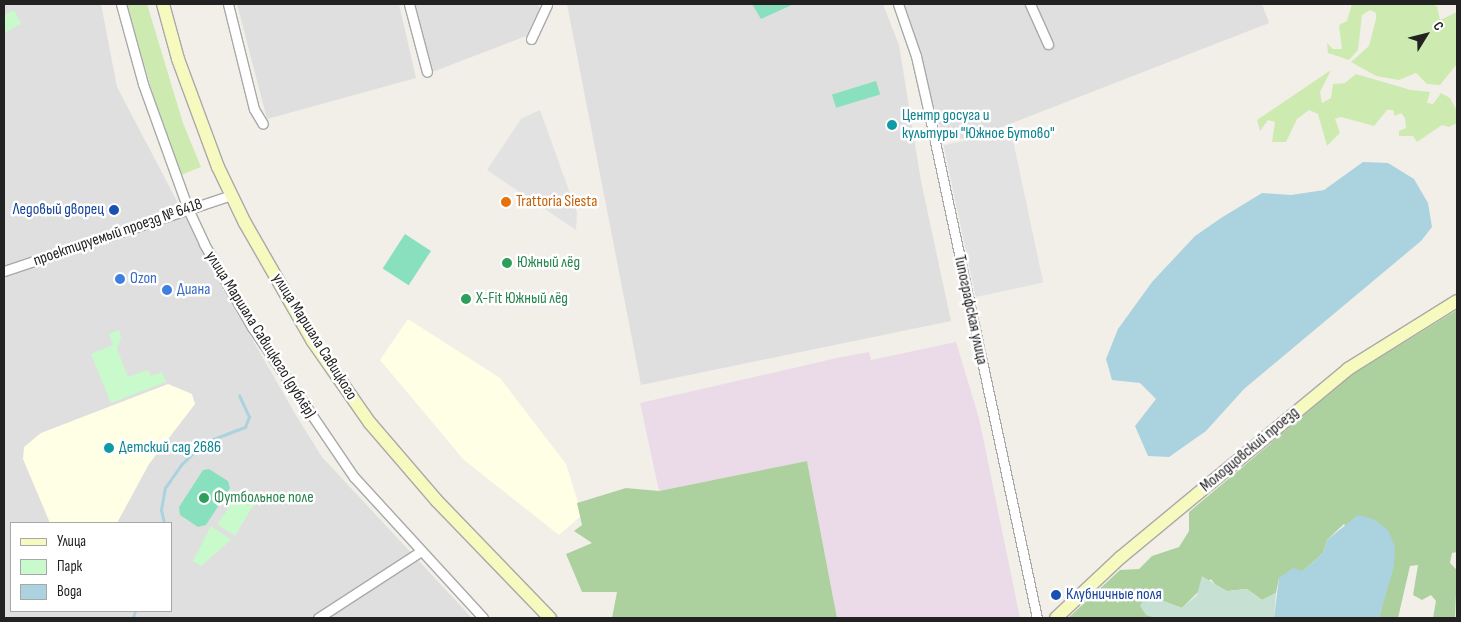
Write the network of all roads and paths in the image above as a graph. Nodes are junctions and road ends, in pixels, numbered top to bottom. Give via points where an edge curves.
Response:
1 (121, 4) edge
2 (163, 4) edge
3 (228, 4) edge
4 (409, 4) edge
5 (898, 4) edge
6 (1030, 4) edge
7 (545, 5) edge
8 (531, 39) dead end
9 (1048, 44) dead end
10 (427, 72) dead end
11 (263, 124) dead end
12 (231, 195) junction
13 (188, 209) junction
14 (4, 271) edge
15 (1457, 301) edge
16 (421, 551) junction
17 (318, 618) edge
18 (483, 618) edge
19 (550, 618) edge
20 (1037, 618) edge
21 (1056, 618) edge

1 - 13 street, улица Маршала Савицкого (дублёр) via 143,84
2 - 12 street, улица Маршала Савицкого via 200,121
3 - 11 street via 254,110
4 - 10 street
5 - 20 street, Типографская улица via 916,56 928,109
6 - 9 street
7 - 8 street
12 - 13 street, проектируемый проезд № 6418
12 - 19 street, улица Маршала Савицкого via 282,291 343,387 437,501
13 - 14 street, проектируемый проезд № 6418
13 - 16 street, улица Маршала Савицкого (дублёр) via 216,266 282,374 354,476
15 - 21 street, Молодцовский проезд via 1348,369 1121,557
16 - 17 street
16 - 18 street, улица Маршала Савицкого (дублёр)

